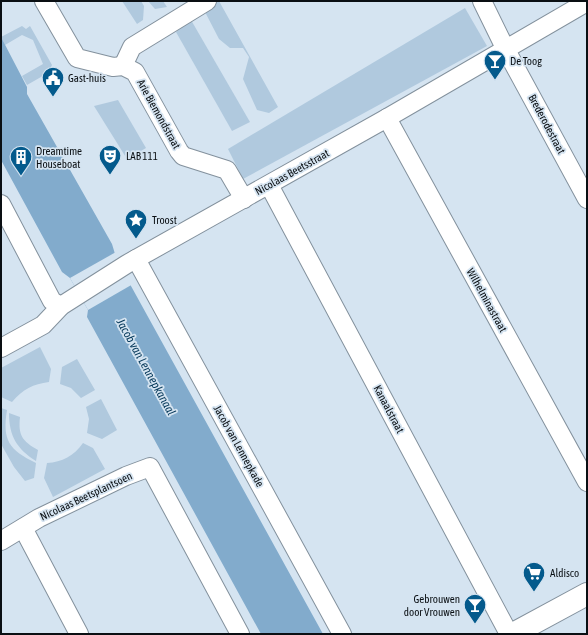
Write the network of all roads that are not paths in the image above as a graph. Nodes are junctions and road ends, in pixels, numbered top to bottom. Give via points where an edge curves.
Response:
1 (44, 1) edge
2 (207, 1) edge
3 (482, 1) edge
4 (587, 2) edge
5 (506, 50) junction
6 (123, 66) junction
7 (387, 118) junction
8 (269, 184) junction
9 (244, 199) junction
10 (587, 199) edge
11 (1, 204) edge
12 (131, 261) junction
13 (66, 302) junction
14 (1, 348) edge
15 (587, 482) edge
16 (23, 528) junction
17 (1, 541) edge
18 (587, 594) edge
19 (79, 634) edge
20 (240, 634) edge
21 (342, 634) edge
22 (509, 634) edge
23 (513, 634) edge

1 - 6 street via 77,58 113,67
2 - 6 street via 132,47
3 - 5 street, Brederodestraat
4 - 5 street, Nicolaas Beetsstraat
5 - 7 street, Nicolaas Beetsstraat
5 - 10 street, Brederodestraat
6 - 9 street, Arie Biemondstraat via 135,72 183,156 227,170
7 - 8 street, Nicolaas Beetsstraat
7 - 15 street, Wilhelminastraat
8 - 9 street, Nicolaas Beetsstraat
8 - 22 street, Kanaalstraat
9 - 12 street, Nicolaas Beetsstraat
11 - 13 street via 52,301
12 - 13 street, Nicolaas Beetsstraat
12 - 21 street, Jacob van Lennepkade
13 - 14 street, Nicolaas Beetsstraat via 43,325
16 - 17 street, Nicolaas Beetsplantsoen
16 - 19 street
16 - 20 street, Nicolaas Beetsplantsoen via 126,476 150,467
18 - 23 street

